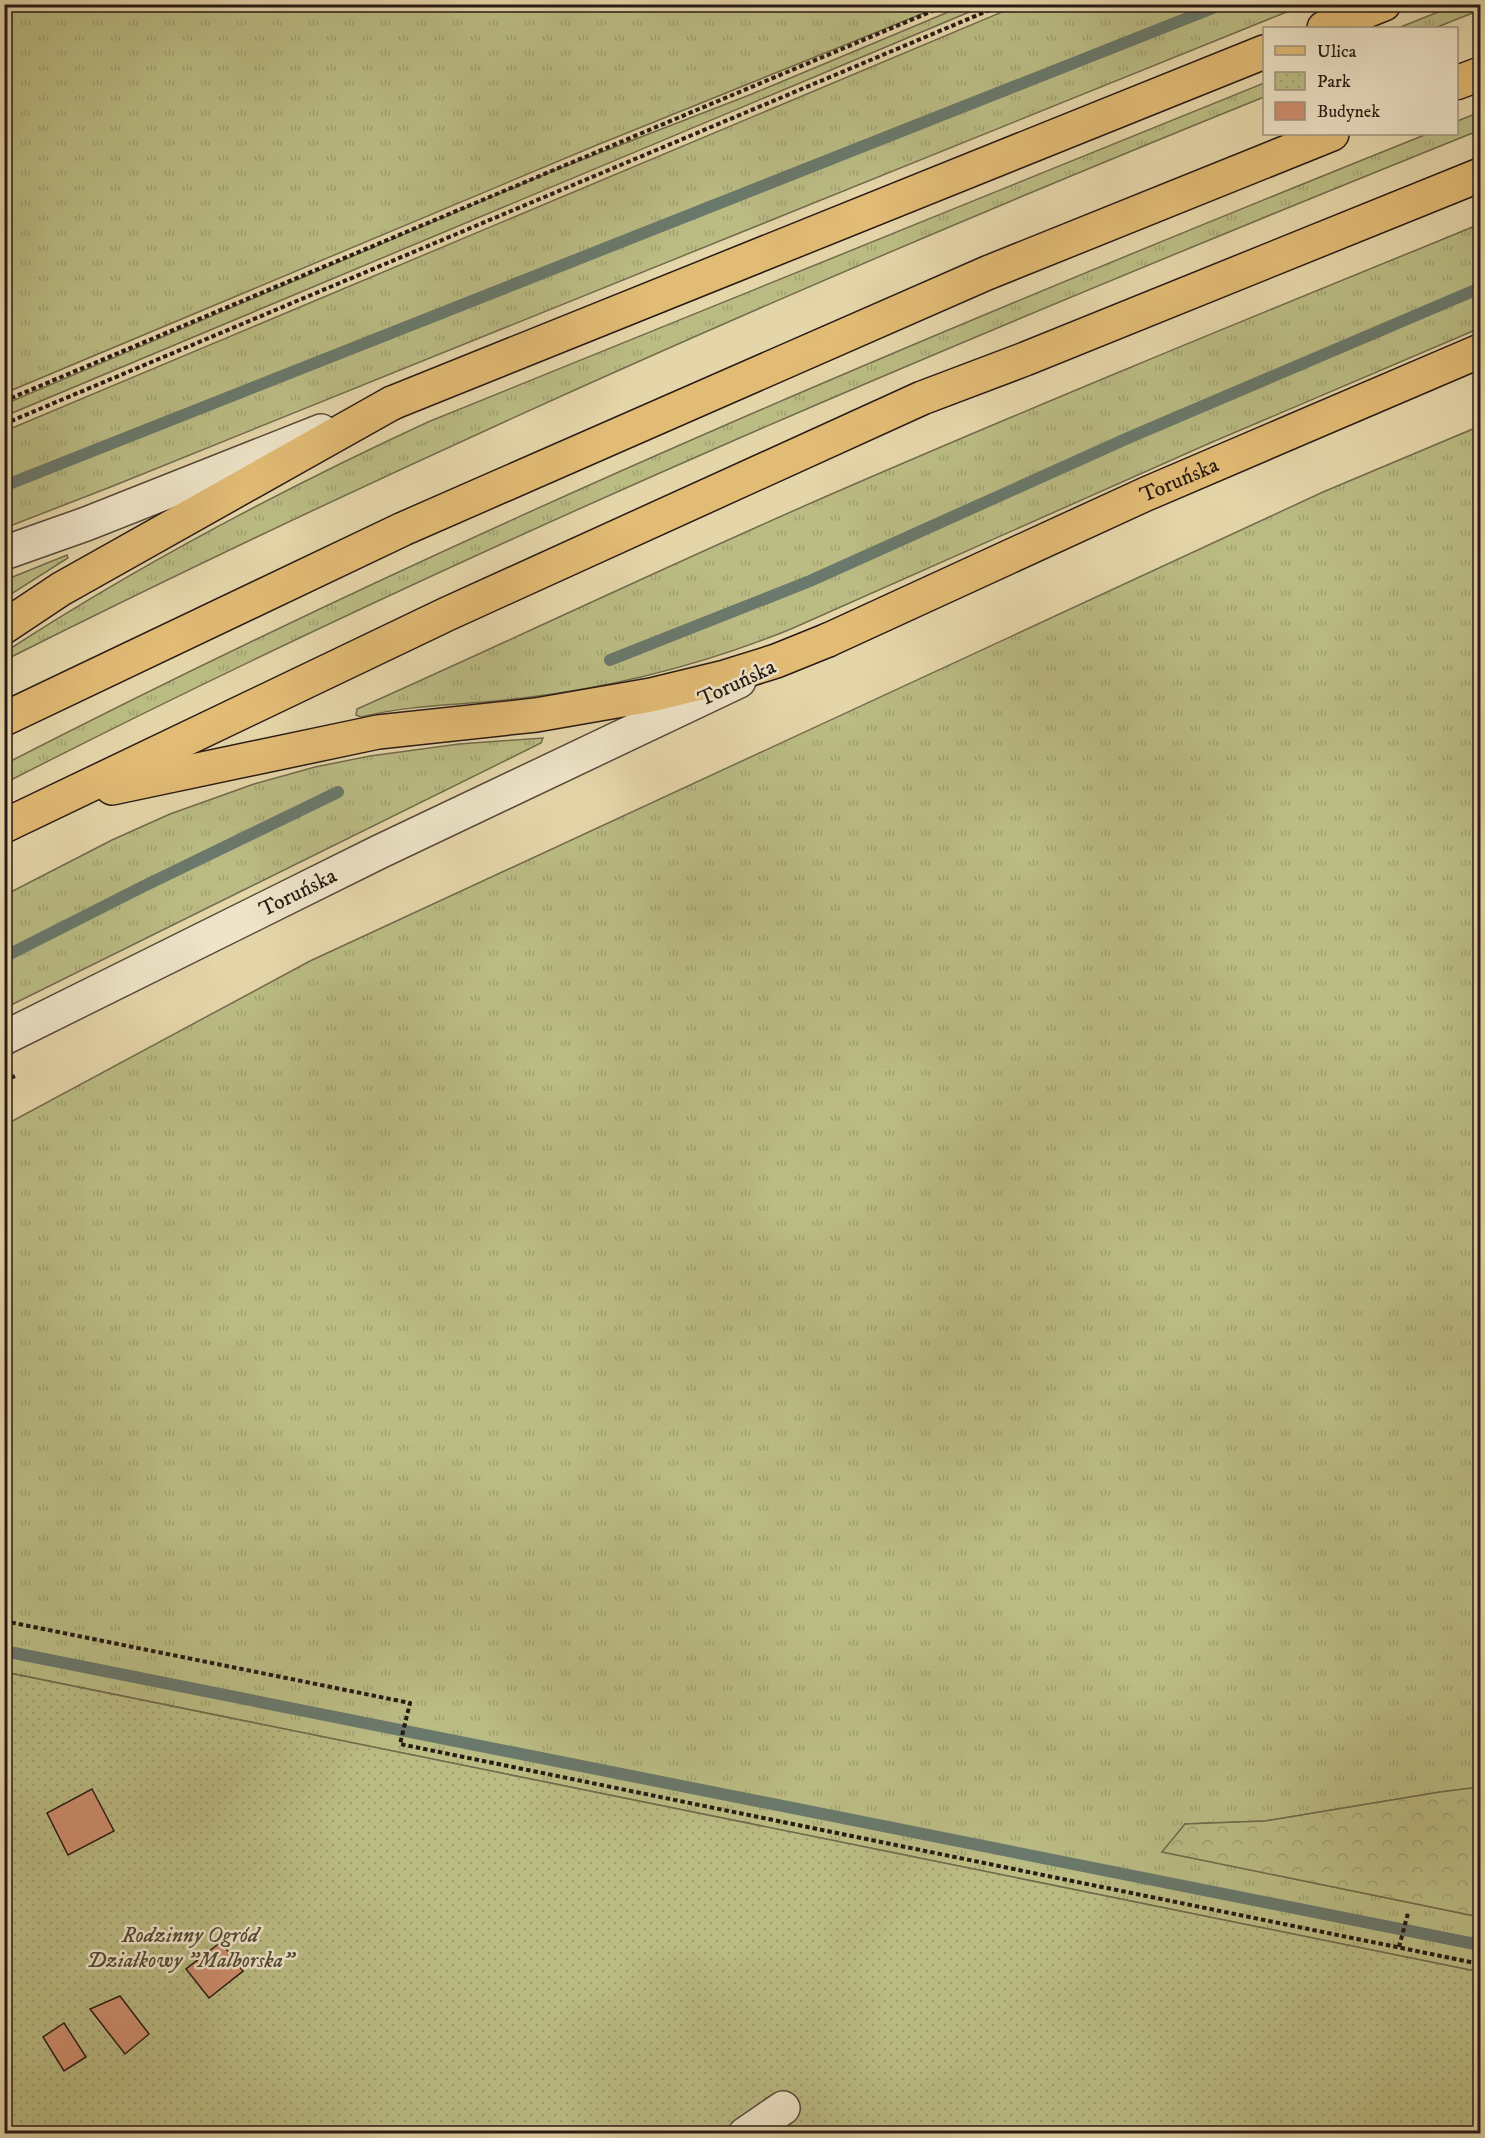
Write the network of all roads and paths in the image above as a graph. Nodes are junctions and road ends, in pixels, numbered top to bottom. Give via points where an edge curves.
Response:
1 (949, 4) edge
2 (1004, 4) edge
3 (1384, 4) edge
4 (1326, 27) edge
5 (1263, 52) edge
6 (1480, 74) edge
7 (1458, 82) edge
8 (1330, 135) edge
9 (1480, 175) edge
10 (1480, 351) edge
11 (4, 401) edge
12 (392, 403) junction
13 (4, 424) edge
14 (4, 553) edge
15 (4, 627) edge
16 (828, 639) junction
17 (4, 718) edge
18 (15, 821) edge
19 (4, 1038) edge
20 (4, 1621) edge
21 (1408, 1913) dead end
22 (1399, 1946) junction
23 (1480, 1964) edge
24 (783, 2108) dead end
25 (745, 2133) edge

1 - 11 path
2 - 13 path
3 - 4 main road
5 - 12 main road
6 - 7 main road
8 - 17 main road via 987,273 424,520
9 - 18 main road via 922,398 447,614
10 - 16 main road, Toruńska via 1146,494
12 - 14 street
12 - 15 main road via 61,589
16 - 18 main road via 724,677 651,695 536,715 378,732 121,786
16 - 19 street, Toruńska via 379,852
20 - 22 path via 410,1703 400,1744
21 - 22 path
22 - 23 path
24 - 25 street

